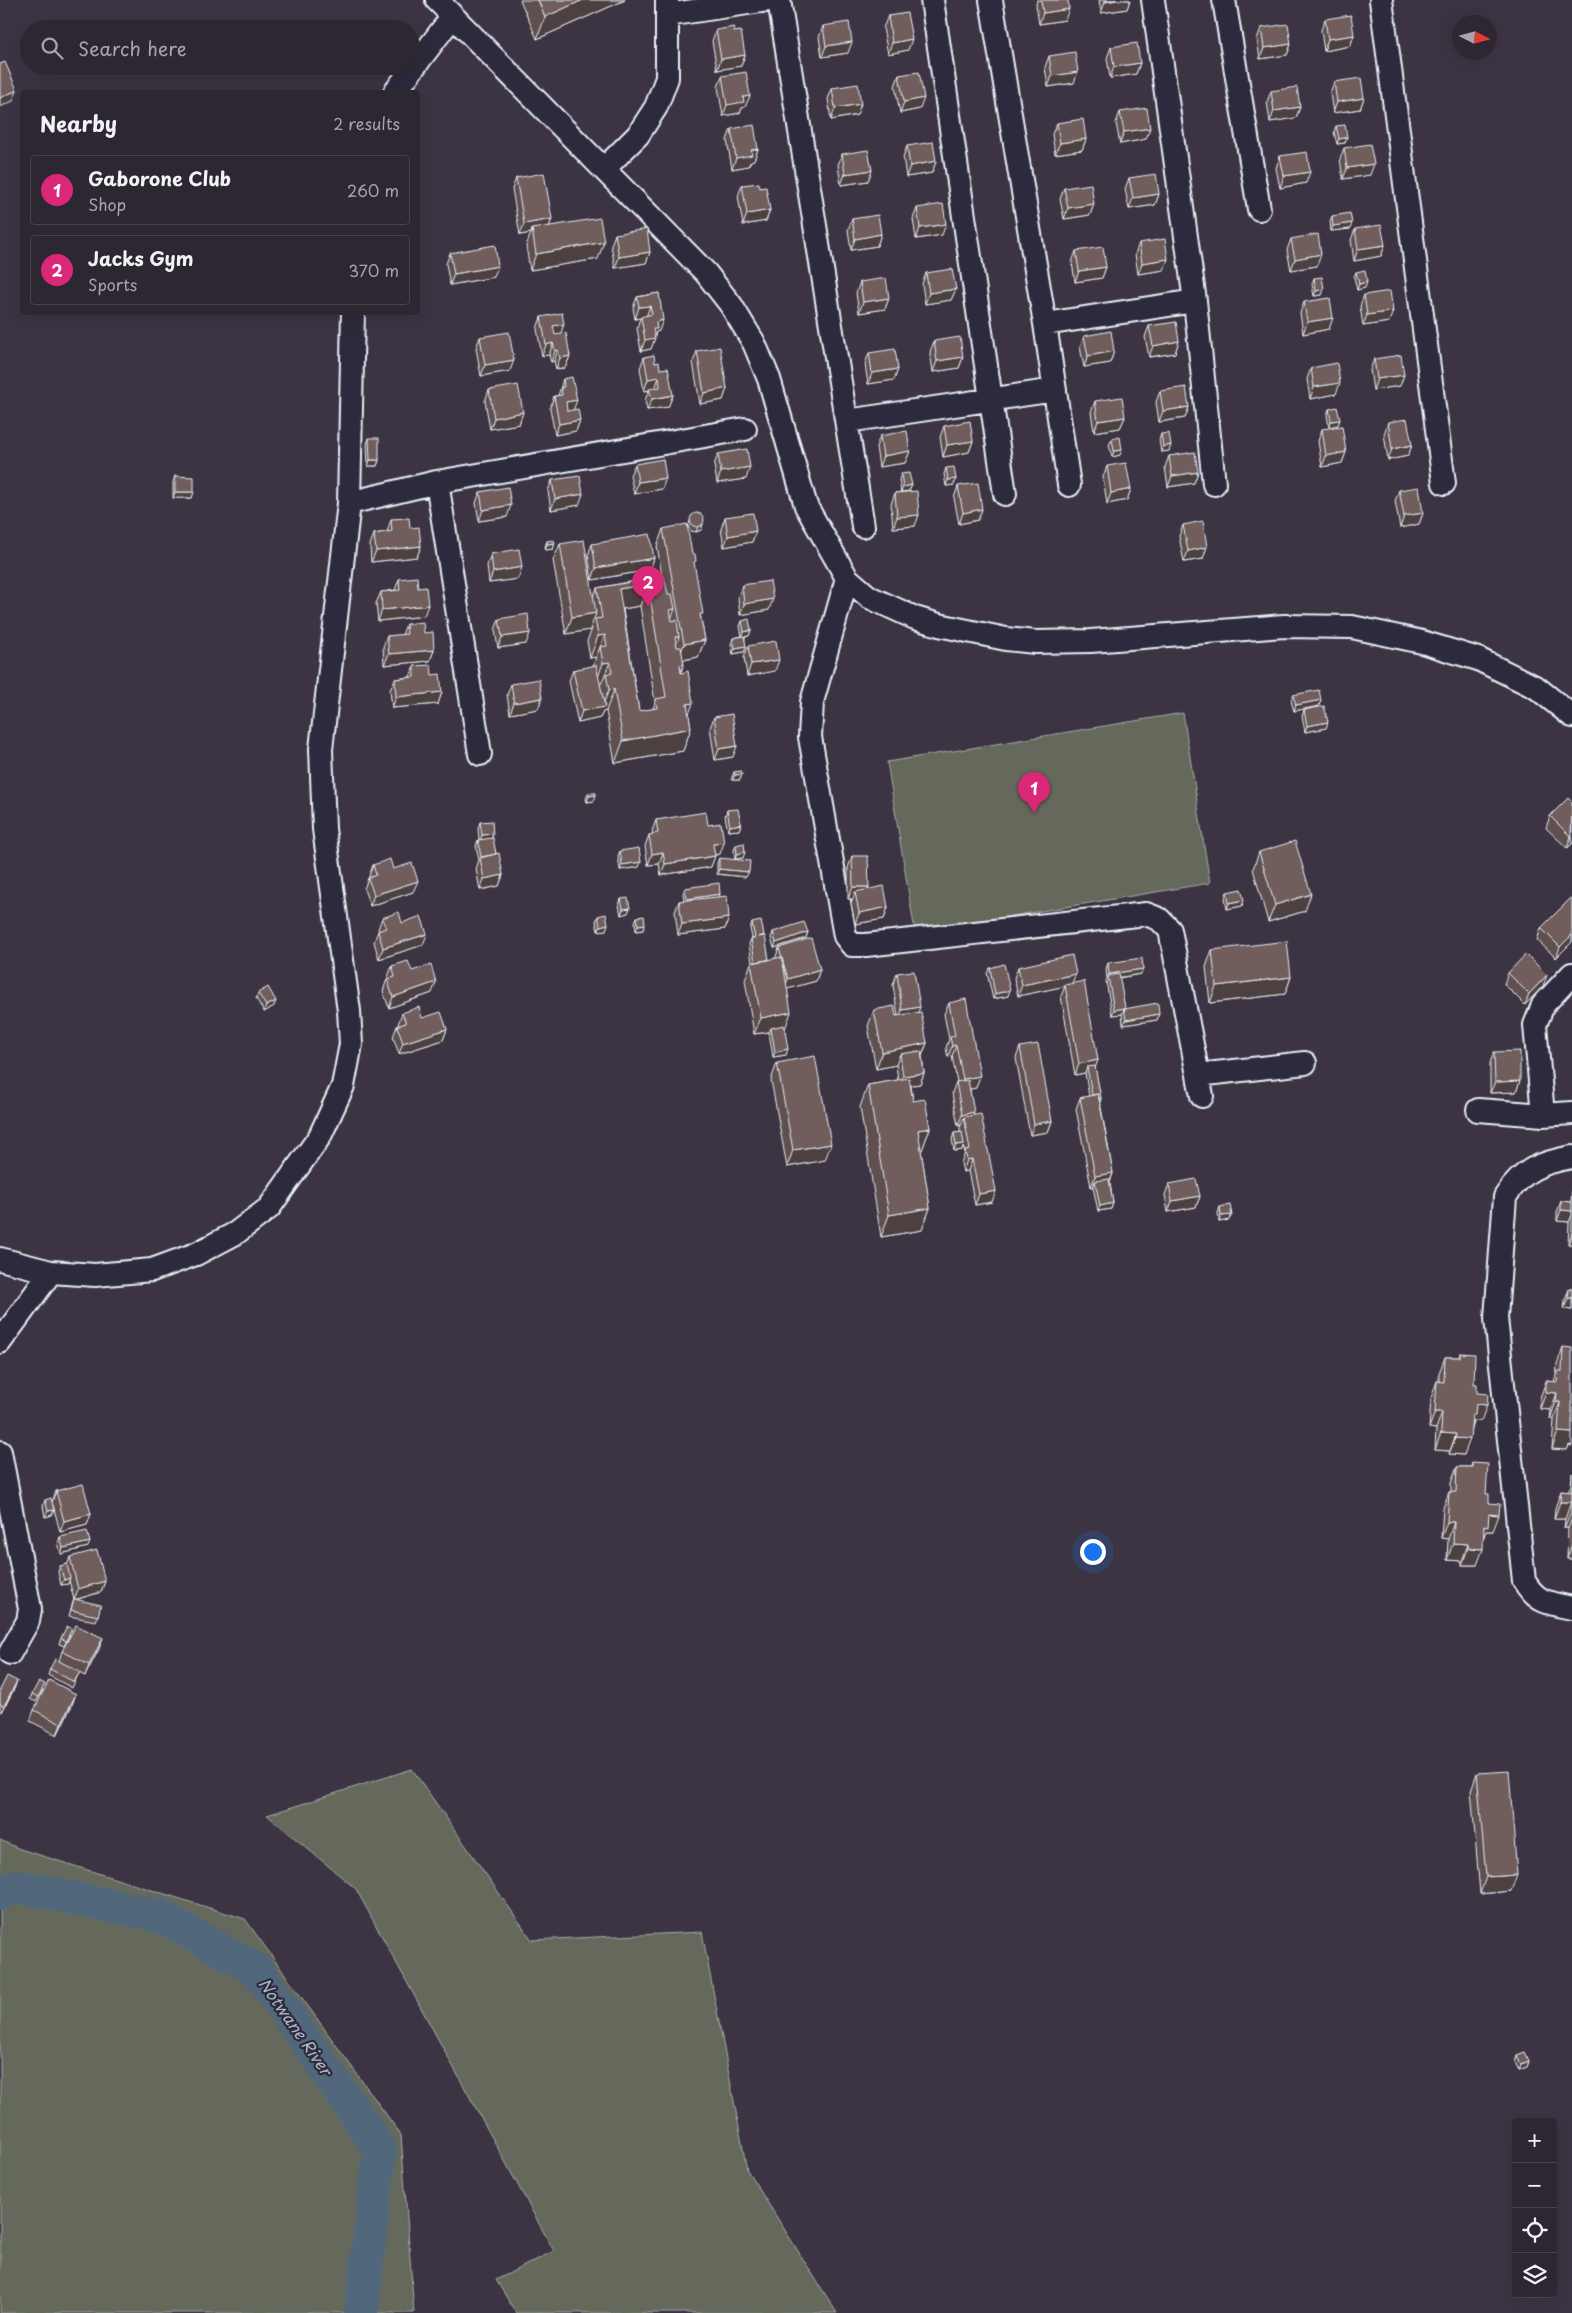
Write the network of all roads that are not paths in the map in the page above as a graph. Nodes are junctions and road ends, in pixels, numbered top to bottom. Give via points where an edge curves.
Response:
1 (768, 0) edge
2 (779, 0) edge
3 (932, 0) edge
4 (991, 0) edge
5 (1153, 0) edge
6 (1224, 0) edge
7 (1381, 0) edge
8 (667, 7) edge
9 (445, 8) edge
10 (420, 50) edge
11 (405, 75) edge
12 (396, 90) edge
13 (604, 170) junction
14 (1258, 209) dead end
15 (1195, 301) junction
16 (353, 315) edge
17 (1045, 324) junction
18 (1055, 390) junction
19 (992, 399) junction
20 (847, 421) junction
21 (745, 429) dead end
22 (436, 482) junction
23 (1444, 483) dead end
24 (1214, 484) dead end
25 (1069, 485) dead end
26 (1005, 494) dead end
27 (349, 503) junction
28 (864, 526) dead end
29 (847, 578) junction
30 (1572, 716) edge
31 (480, 754) dead end
32 (1572, 974) edge
33 (1305, 1063) dead end
34 (1478, 1110) dead end
35 (1572, 1113) edge
36 (1542, 1114) junction
37 (1572, 1157) edge
38 (0, 1260) edge
39 (51, 1272) junction
40 (0, 1342) edge
41 (0, 1452) edge
42 (1572, 1608) edge
43 (10, 1653) dead end

1 - 8 street
2 - 20 street
3 - 19 street
4 - 17 street
5 - 15 street
6 - 14 street
7 - 23 street
8 - 13 street via 667,78 656,107 638,135
9 - 10 street
9 - 13 street
11 - 12 street
13 - 29 street via 706,273 731,305 754,343 769,379 806,506
15 - 17 street
15 - 24 street
16 - 27 street
17 - 18 street
18 - 19 street
18 - 25 street
19 - 20 street
19 - 26 street
20 - 28 street
21 - 22 street
22 - 27 street
22 - 31 street
27 - 39 street via 321,749 324,829 349,1011 351,1044 343,1086 320,1136 293,1176 269,1208 236,1233 196,1254 152,1270 95,1275
29 - 30 street via 869,597 916,618 1006,639 1035,642 1091,641 1284,626 1352,627 1422,642 1478,659 1537,688
29 - 33 street via 812,702 810,737 845,936 852,946 1146,914 1160,919 1170,930 1200,1086
32 - 36 street via 1543,1004 1535,1025
34 - 36 street
35 - 36 street
37 - 42 street via 1540,1164 1526,1172 1514,1182 1505,1197 1496,1318 1524,1581 1531,1594 1541,1601
38 - 39 street
39 - 40 street
41 - 43 street via 30,1609 28,1621

